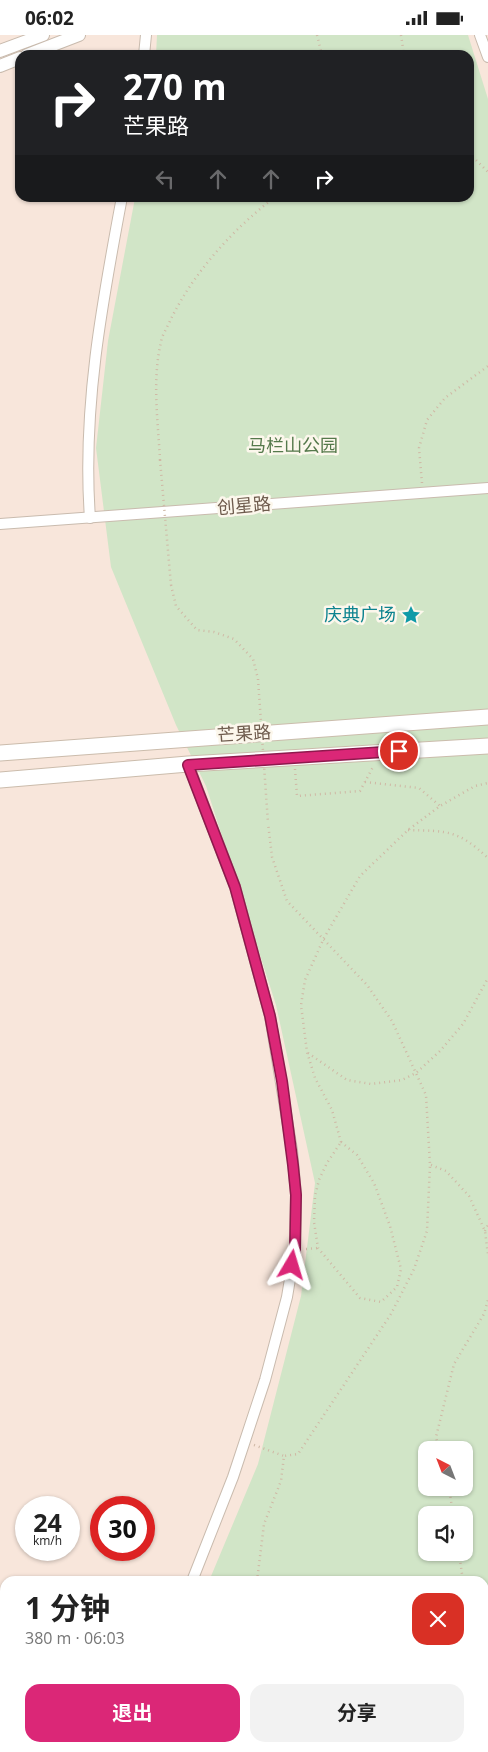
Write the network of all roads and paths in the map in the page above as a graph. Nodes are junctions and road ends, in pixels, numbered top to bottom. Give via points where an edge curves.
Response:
1 (43, 35) edge
2 (79, 35) edge
3 (146, 35) edge
4 (317, 35) edge
5 (401, 35) edge
6 (480, 35) edge
7 (40, 50) edge
8 (144, 50) edge
9 (321, 50) edge
10 (403, 50) edge
11 (0, 51) edge
12 (488, 57) edge
13 (15, 60) edge
14 (0, 66) edge
15 (474, 158) edge
16 (488, 172) edge
17 (121, 202) edge
18 (269, 202) edge
19 (488, 366) edge
20 (488, 488) edge
21 (422, 493) junction
22 (90, 518) junction
23 (0, 524) edge
24 (488, 717) edge
25 (488, 746) edge
26 (382, 752) junction
27 (0, 753) edge
28 (294, 758) junction
29 (188, 765) junction
30 (0, 780) edge
31 (365, 782) junction
32 (488, 783) edge
33 (440, 806) junction
34 (408, 830) junction
35 (488, 858) edge
36 (324, 938) junction
37 (488, 978) edge
38 (307, 1052) junction
39 (416, 1073) junction
40 (341, 1142) junction
41 (430, 1165) junction
42 (488, 1225) edge
43 (485, 1231) junction
44 (488, 1255) edge
45 (397, 1287) junction
46 (403, 1290) junction
47 (488, 1300) edge
48 (437, 1441) edge
49 (246, 1442) junction
50 (284, 1456) junction
51 (460, 1561) edge
52 (194, 1576) edge
53 (259, 1576) edge
54 (462, 1576) edge

1 - 11 street
2 - 7 street
3 - 8 street
4 - 9 path
5 - 10 path
6 - 12 street
13 - 14 street
15 - 16 path
17 - 22 street via 104,293 96,359 88,444
18 - 36 path, bridge via 218,251 181,299 161,341 156,387 160,459 171,585 176,606 197,630 234,639 253,659 258,679 272,857 288,901
19 - 21 path via 445,398 428,420 419,448
20 - 21 street, 创星路
21 - 22 street, 创星路
22 - 23 street, 创星路
24 - 27 main road, 芒果路
25 - 26 main road, 芒果路
26 - 28 main road, 芒果路
26 - 31 path
28 - 29 main road, 芒果路
28 - 31 path via 297,796 360,791
29 - 30 main road, 芒果路
29 - 49 street via 235,887 270,1016 292,1150 295,1249 287,1297
31 - 33 path via 419,788
32 - 33 path
33 - 34 path
34 - 35 path via 453,833 472,843
34 - 36 path via 360,876
36 - 38 path via 305,980 300,1005
36 - 39 path via 367,985 392,1021
37 - 39 path via 463,1024
38 - 39 path via 347,1080 371,1084 402,1080
38 - 40 path via 315,1077 332,1110
39 - 41 path via 426,1095
40 - 45 path via 357,1155 374,1183 401,1269
40 - 45 path via 326,1163 315,1196 318,1248 360,1298 381,1302
41 - 43 path via 446,1171 469,1196
41 - 46 path via 427,1231
42 - 43 path
43 - 44 path
45 - 46 path
46 - 50 path via 391,1315 298,1454
47 - 48 path via 484,1315 454,1364
49 - 50 path
49 - 52 street
50 - 53 path via 281,1481 264,1524
51 - 54 path

